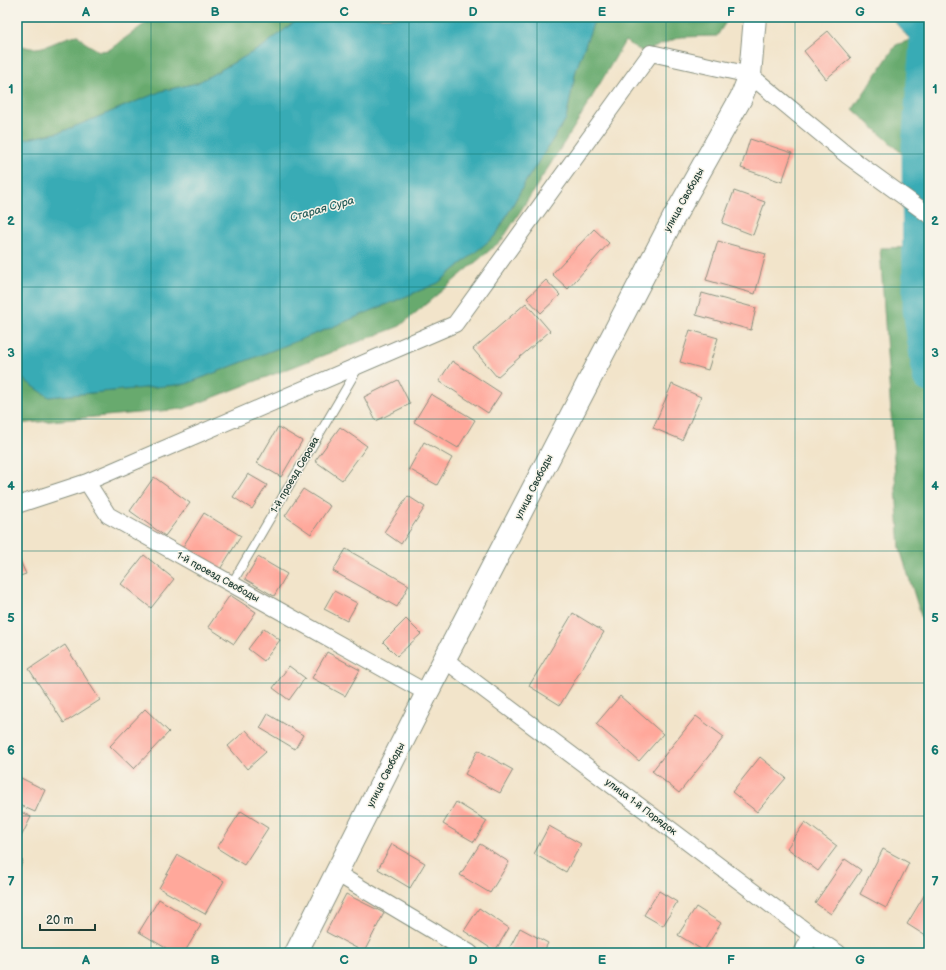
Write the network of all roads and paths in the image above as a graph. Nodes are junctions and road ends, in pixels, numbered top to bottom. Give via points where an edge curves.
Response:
1 (755, 17) edge
2 (750, 75) junction
3 (929, 215) edge
4 (359, 366) junction
5 (87, 482) junction
6 (17, 505) edge
7 (231, 584) junction
8 (444, 659) junction
9 (427, 693) junction
10 (336, 874) junction
11 (811, 935) junction
12 (296, 953) edge
13 (470, 953) edge
14 (802, 953) edge
15 (838, 953) edge

1 - 2 main road, улица Свободы
2 - 3 street via 848,156
2 - 4 street via 651,53 455,324
2 - 8 main road, улица Свободы via 741,98 673,218
4 - 5 street
4 - 7 lane, 1-й проезд Серова
5 - 6 street
5 - 7 street, 1-й проезд Свободы via 108,515
7 - 9 street, 1-й проезд Свободы
8 - 9 main road, улица Свободы
8 - 11 street, улица 1-й Порядок
9 - 10 main road, улица Свободы
10 - 12 main road, улица Свободы
10 - 13 street
11 - 14 street
11 - 15 street, улица 1-й Порядок

